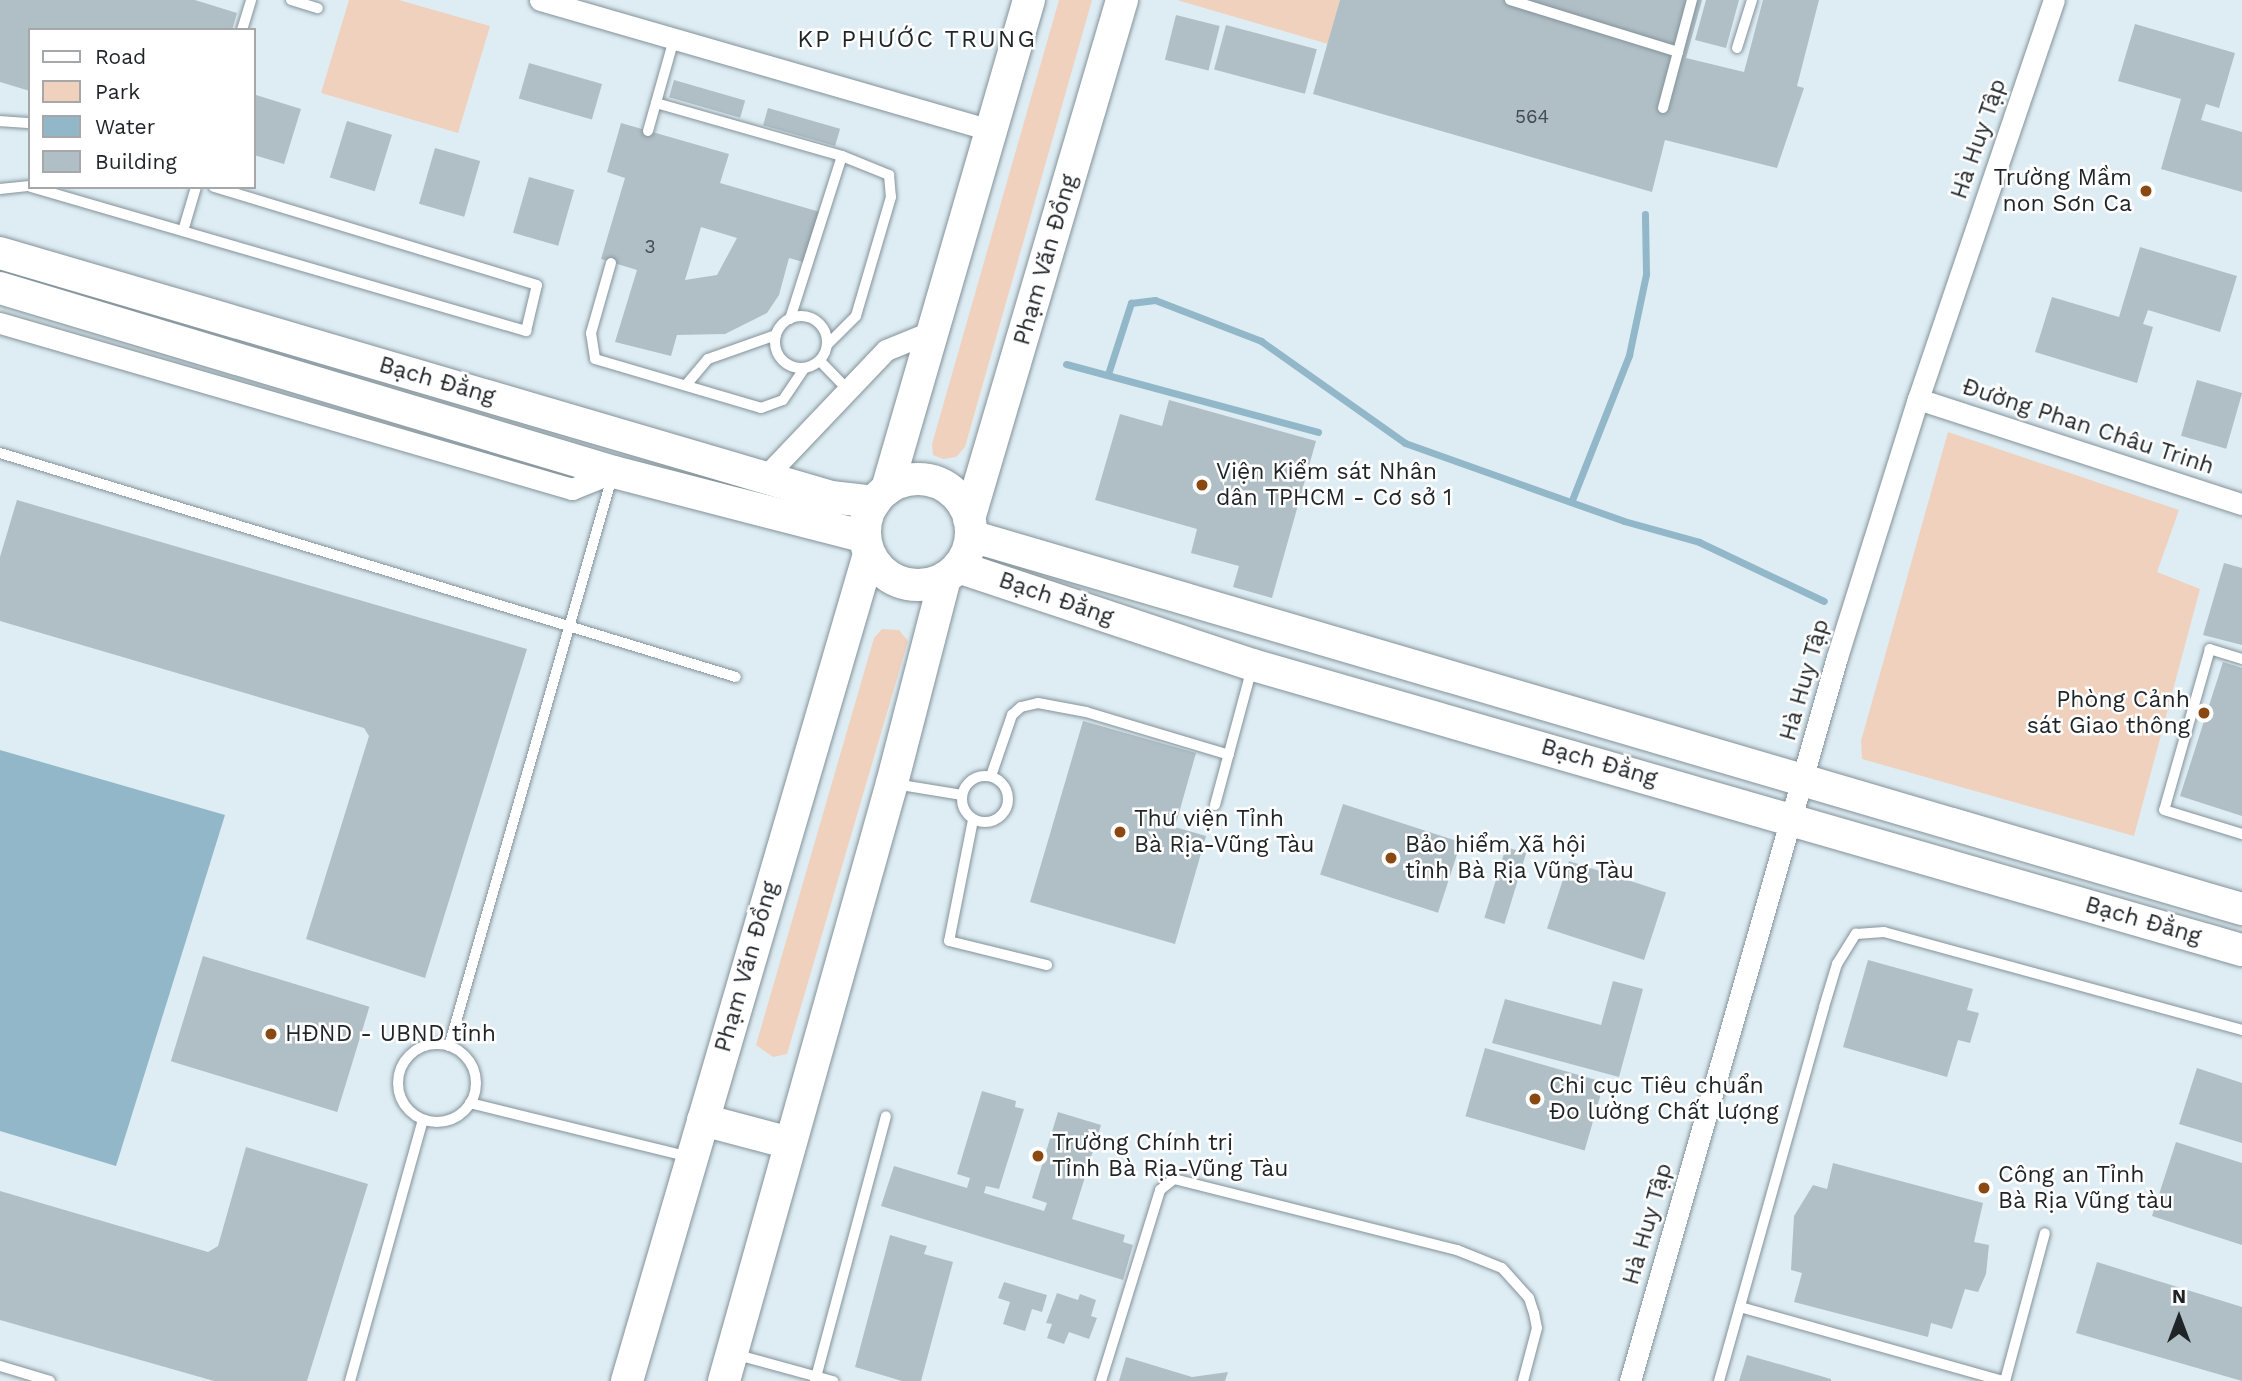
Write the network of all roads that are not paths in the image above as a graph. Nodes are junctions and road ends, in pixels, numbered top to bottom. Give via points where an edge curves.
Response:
1 (251, 0) edge
2 (291, 0) edge
3 (540, 0) edge
4 (1029, 0) edge
5 (1122, 0) edge
6 (1510, 0) edge
7 (1692, 0) edge
8 (1752, 0) edge
9 (2054, 0) edge
10 (318, 8) dead end
11 (243, 28) edge
12 (674, 38) junction
13 (1737, 48) dead end
14 (1678, 52) junction
15 (656, 103) junction
16 (1663, 108) dead end
17 (0, 121) edge
18 (28, 122) edge
19 (991, 130) junction
20 (648, 131) dead end
21 (842, 156) junction
22 (28, 187) edge
23 (0, 189) edge
24 (37, 189) edge
25 (195, 189) edge
26 (221, 189) edge
27 (183, 231) junction
28 (0, 253) edge
29 (611, 262) dead end
30 (0, 288) edge
31 (790, 319) junction
32 (0, 323) edge
33 (934, 330) junction
34 (776, 335) junction
35 (828, 344) junction
36 (820, 361) junction
37 (804, 369) junction
38 (686, 385) junction
39 (848, 390) junction
40 (1918, 399) junction
41 (0, 453) edge
42 (614, 472) junction
43 (765, 477) junction
44 (881, 495) junction
45 (2242, 504) edge
46 (970, 528) junction
47 (867, 545) junction
48 (952, 572) junction
49 (570, 626) junction
50 (2242, 659) edge
51 (1253, 665) junction
52 (736, 677) dead end
53 (1229, 755) junction
54 (991, 776) junction
55 (1804, 781) junction
56 (892, 783) junction
57 (962, 795) junction
58 (1215, 806) dead end
59 (1794, 819) junction
60 (973, 820) junction
61 (2242, 834) edge
62 (2242, 909) edge
63 (2242, 950) edge
64 (1047, 965) dead end
65 (2242, 1030) edge
66 (449, 1046) junction
67 (470, 1103) junction
68 (887, 1116) dead end
69 (423, 1120) junction
70 (703, 1120) junction
71 (790, 1143) junction
72 (692, 1158) junction
73 (2045, 1233) dead end
74 (1740, 1307) junction
75 (0, 1366) edge
76 (728, 1367) edge
77 (816, 1379) edge
78 (50, 1381) edge
79 (350, 1381) edge
80 (627, 1381) edge
81 (834, 1381) edge
82 (1101, 1381) edge
83 (1523, 1381) edge
84 (1630, 1381) edge
85 (1719, 1381) edge
86 (2004, 1381) edge

1 - 11 lane
2 - 10 lane
3 - 12 street
4 - 19 street
5 - 46 street, Phạm Văn Đồng
6 - 14 lane
7 - 14 lane
8 - 13 lane
9 - 40 street, Hà Huy Tập
12 - 15 lane
12 - 19 street
14 - 16 lane
15 - 20 lane
15 - 21 lane
17 - 18 lane via 13,118
19 - 33 street
21 - 31 lane
21 - 35 lane via 883,169 889,175 891,197 856,316
22 - 23 lane
24 - 27 lane
25 - 27 lane
26 - 27 lane via 537,285 526,331
28 - 43 street, Bạch Đằng
29 - 38 lane via 591,333 595,359
30 - 42 street, Bạch Đằng
31 - 34 lane
31 - 35 lane via 816,321
32 - 42 street via 572,489
33 - 39 street via 886,351
33 - 44 street
34 - 37 lane via 780,358
34 - 38 lane via 708,359
35 - 36 lane
36 - 37 lane
36 - 39 lane
37 - 38 lane via 783,400 761,408
39 - 43 street
40 - 45 street, Đường Phan Châu Trinh
40 - 55 street, Hà Huy Tập via 1837,657
41 - 49 lane
42 - 47 street, Bạch Đằng
42 - 49 lane
43 - 44 street, Bạch Đằng via 831,497
44 - 46 street via 911,481 936,483 962,503
44 - 47 street
46 - 48 street
46 - 55 street, Bạch Đằng
47 - 48 street via 879,568 910,585
47 - 70 street, Phạm Văn Đồng
48 - 51 street, Bạch Đằng
48 - 56 street
49 - 52 lane
49 - 66 lane
50 - 61 lane via 2210,649 2164,810
51 - 53 lane
51 - 59 street, Bạch Đằng
53 - 54 lane via 1086,712 1038,703 1012,715
53 - 58 lane
54 - 57 lane via 975,778
54 - 60 lane via 1006,789 1007,806 996,820
55 - 59 street, Hà Huy Tập
55 - 62 street, Bạch Đằng
56 - 57 lane
56 - 71 street
57 - 60 lane
59 - 63 street, Bạch Đằng
59 - 84 street, Hà Huy Tập
60 - 64 lane via 949,941
65 - 74 lane via 1884,932 1856,934 1838,964 1824,1007
66 - 67 lane via 463,1053 476,1075
66 - 69 lane via 426,1045 414,1050 399,1071 399,1096
67 - 69 lane via 446,1121
67 - 72 lane
68 - 77 lane
69 - 79 lane
70 - 71 street
70 - 72 street, Phạm Văn Đồng
71 - 76 street
72 - 80 street, Phạm Văn Đồng
73 - 86 lane
74 - 85 lane
74 - 86 lane
75 - 78 lane
76 - 77 lane
77 - 81 lane
82 - 83 lane via 1160,1190 1174,1180 1457,1250 1502,1268 1529,1298 1535,1320

